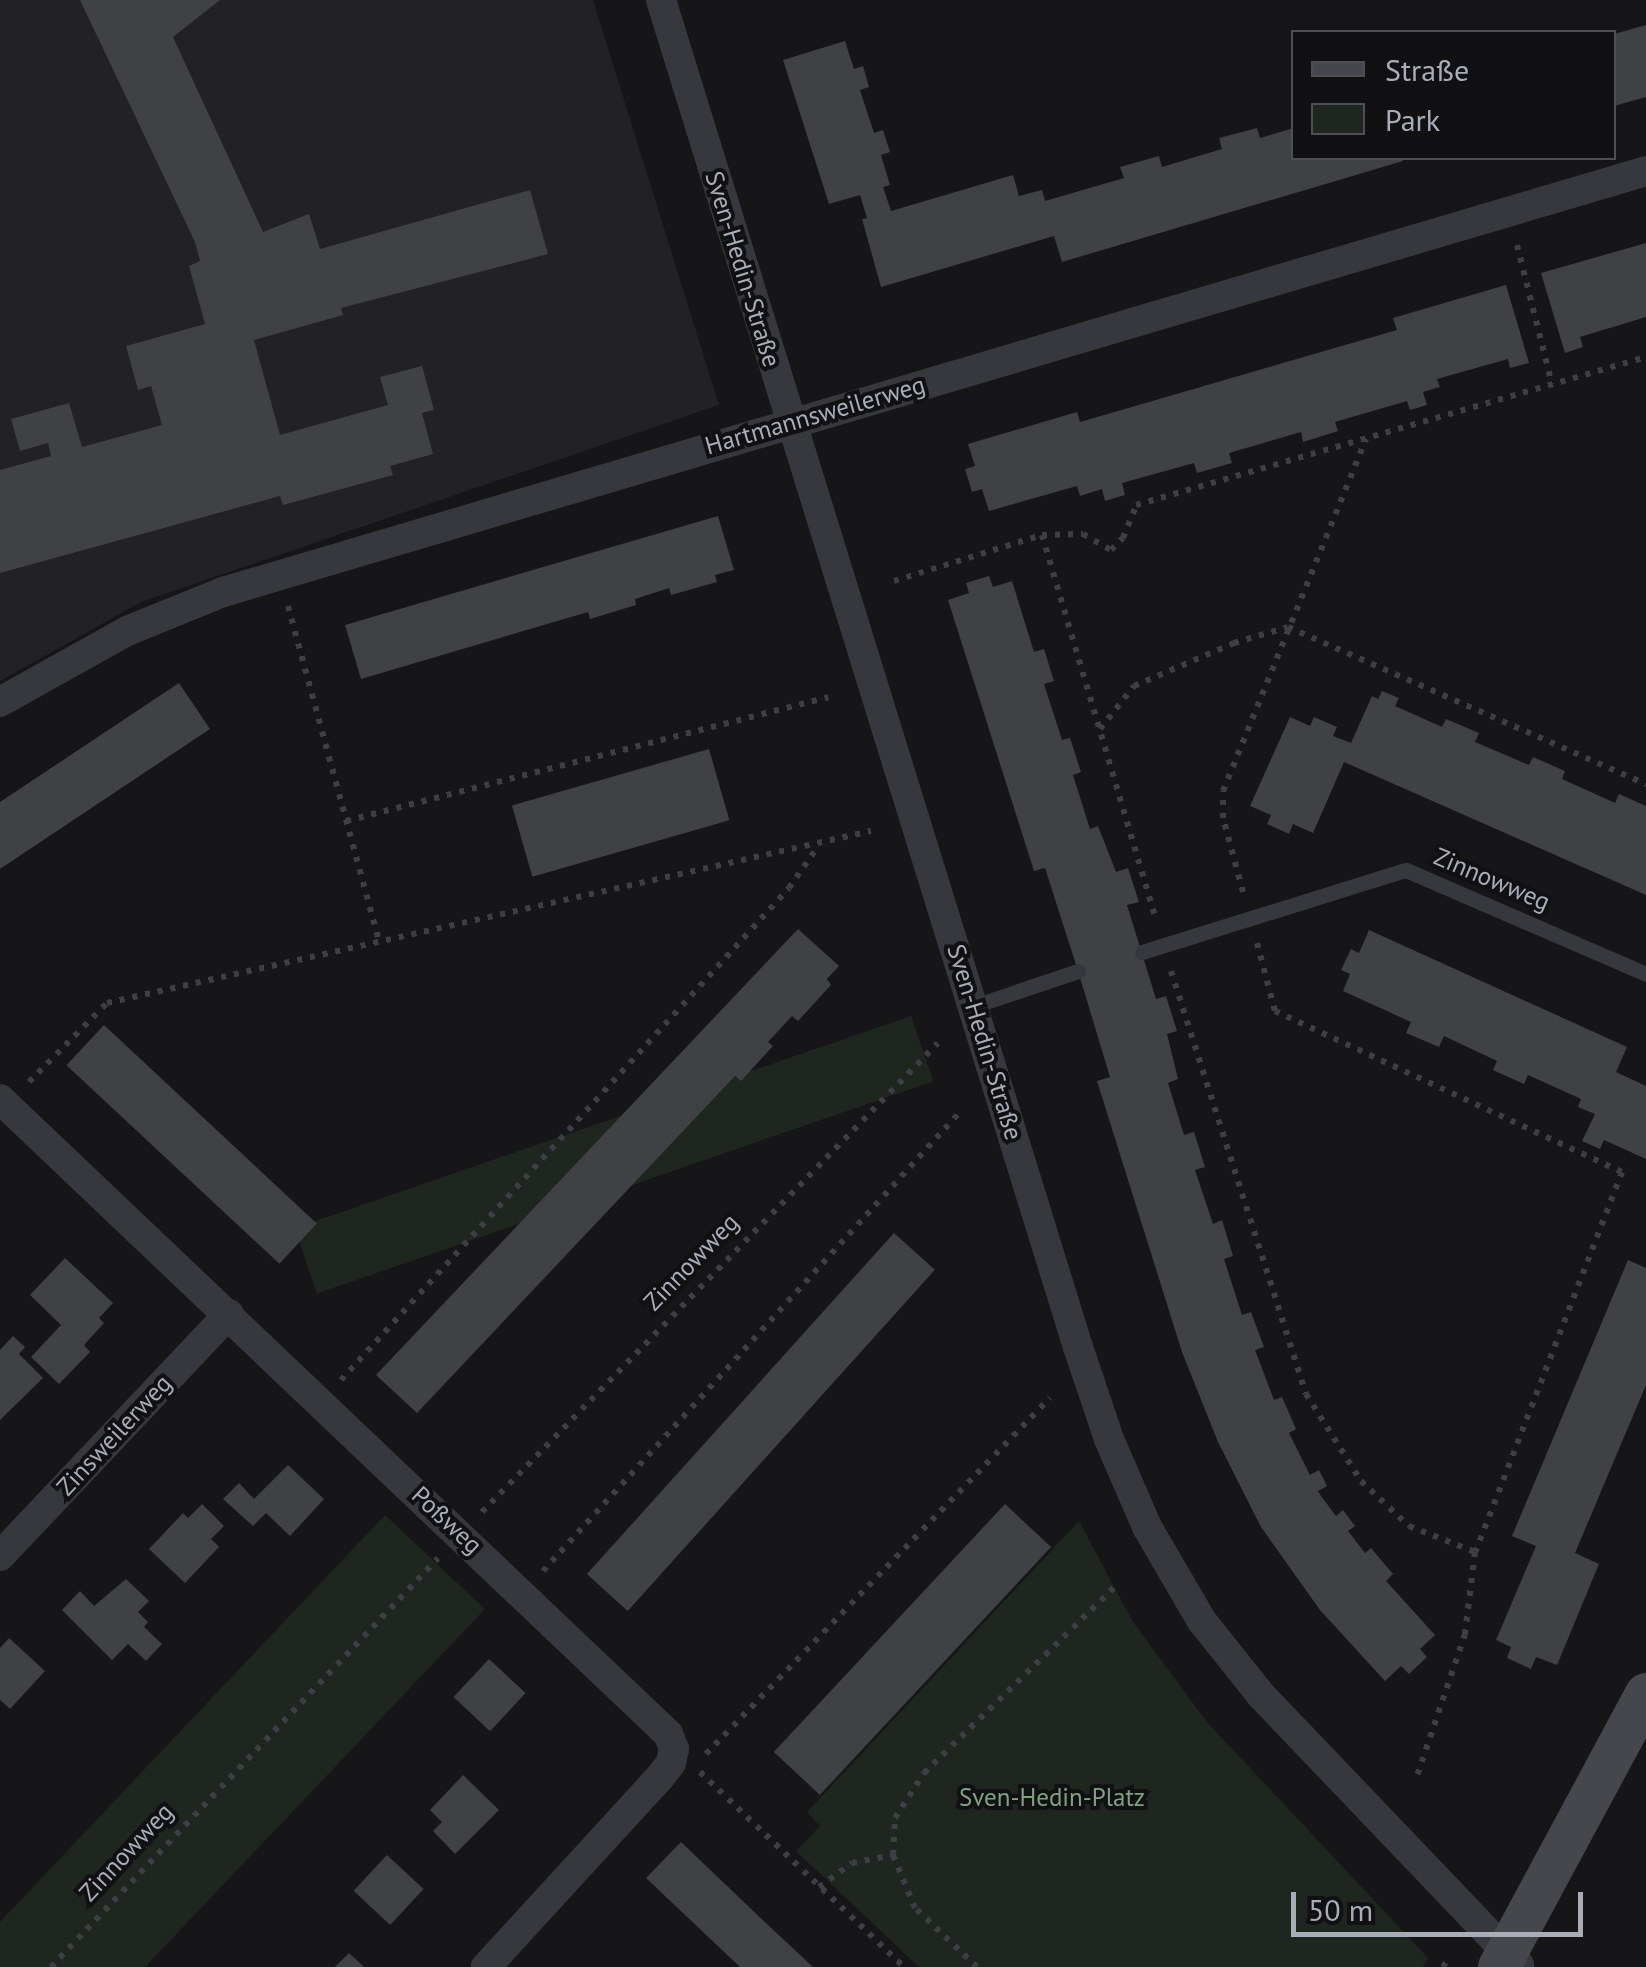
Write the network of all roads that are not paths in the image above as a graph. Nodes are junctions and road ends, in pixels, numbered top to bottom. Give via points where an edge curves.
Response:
1 (661, 0) edge
2 (1646, 171) edge
3 (789, 422) junction
4 (0, 702) edge
5 (1142, 952) dead end
6 (1078, 971) dead end
7 (1646, 974) edge
8 (974, 1006) junction
9 (13, 1092) edge
10 (228, 1314) junction
11 (0, 1556) edge
12 (1646, 1694) edge
13 (1509, 1962) edge
14 (486, 1967) edge

1 - 3 street, Sven-Hedin-Straße
2 - 3 street, Hartmannsweilerweg
3 - 4 street, Hartmannsweilerweg via 223,592 128,631
3 - 8 street, Sven-Hedin-Straße
5 - 7 lane, Zinnowweg via 1406,870
6 - 8 lane
8 - 13 street, Sven-Hedin-Straße via 1078,1347 1147,1527 1202,1621 1260,1694
9 - 10 street, Poßweg
10 - 11 street, Zinsweilerweg
10 - 14 street, Poßweg via 668,1734 674,1749 660,1777
12 - 13 street

